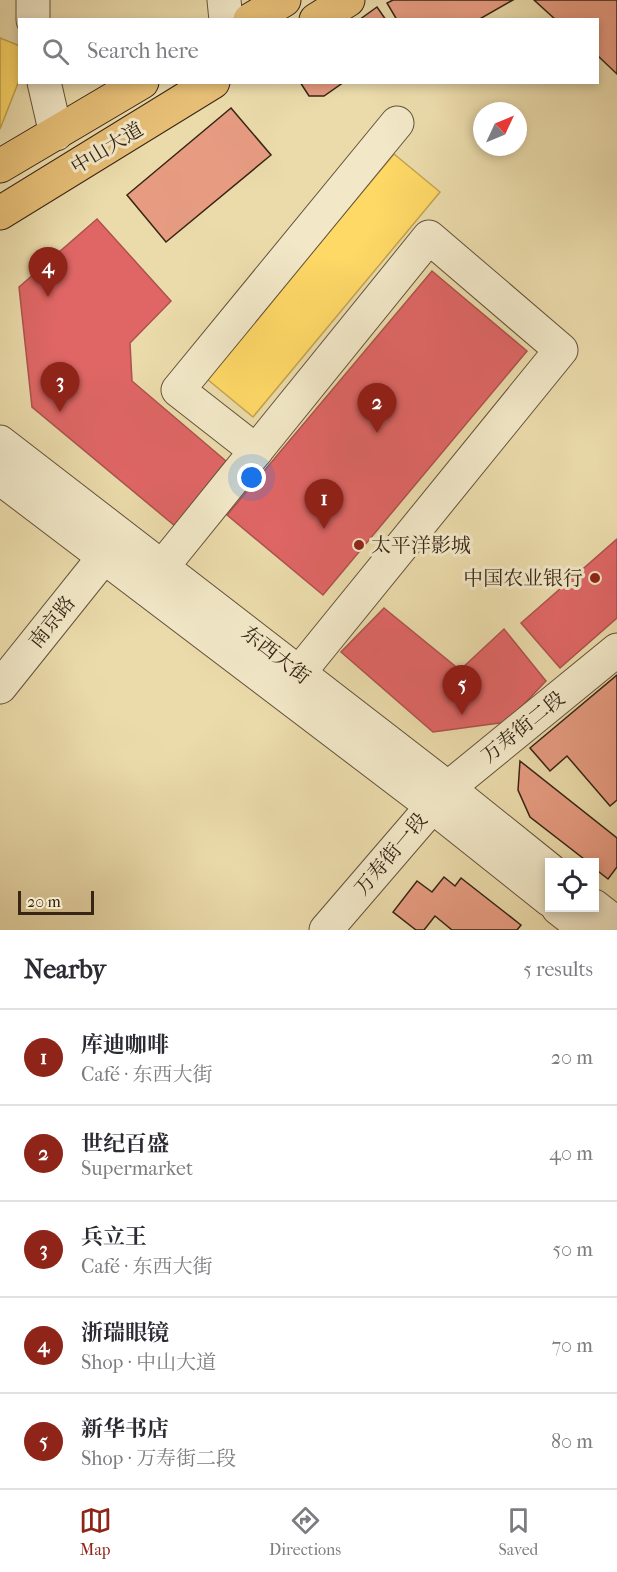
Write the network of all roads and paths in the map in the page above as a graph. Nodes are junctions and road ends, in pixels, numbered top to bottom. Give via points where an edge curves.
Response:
1 (33, 0) edge
2 (224, 0) edge
3 (284, 0) edge
4 (348, 0) edge
5 (33, 18) edge
6 (226, 18) edge
7 (253, 18) edge
8 (319, 18) edge
9 (44, 84) edge
10 (139, 84) edge
11 (210, 84) edge
12 (397, 123) dead end
13 (56, 134) junction
14 (0, 166) edge
15 (0, 213) edge
16 (0, 442) edge
17 (256, 451) junction
18 (0, 478) edge
19 (104, 557) junction
20 (162, 567) junction
21 (617, 650) edge
22 (302, 669) dead end
23 (0, 687) edge
24 (440, 797) junction
25 (545, 867) edge
26 (545, 896) edge
27 (599, 910) edge
28 (563, 912) edge
29 (617, 924) edge
30 (326, 930) edge
31 (586, 930) edge

1 - 5 street
2 - 6 street
3 - 7 main road
4 - 8 main road
9 - 13 street
10 - 13 main road, 中山大道
11 - 15 main road, 中山大道
12 - 17 street via 178,390
13 - 14 main road, 中山大道
16 - 20 street, 东西大街
17 - 20 street
17 - 22 street via 429,237 561,350
18 - 19 street, 东西大街
19 - 23 street, 南京路
19 - 24 street, 东西大街
20 - 24 street, 东西大街
21 - 24 street, 万寿街二段
24 - 25 street, 东西大街
24 - 26 street, 东西大街
24 - 30 street, 万寿街一段
27 - 29 street
28 - 31 street

